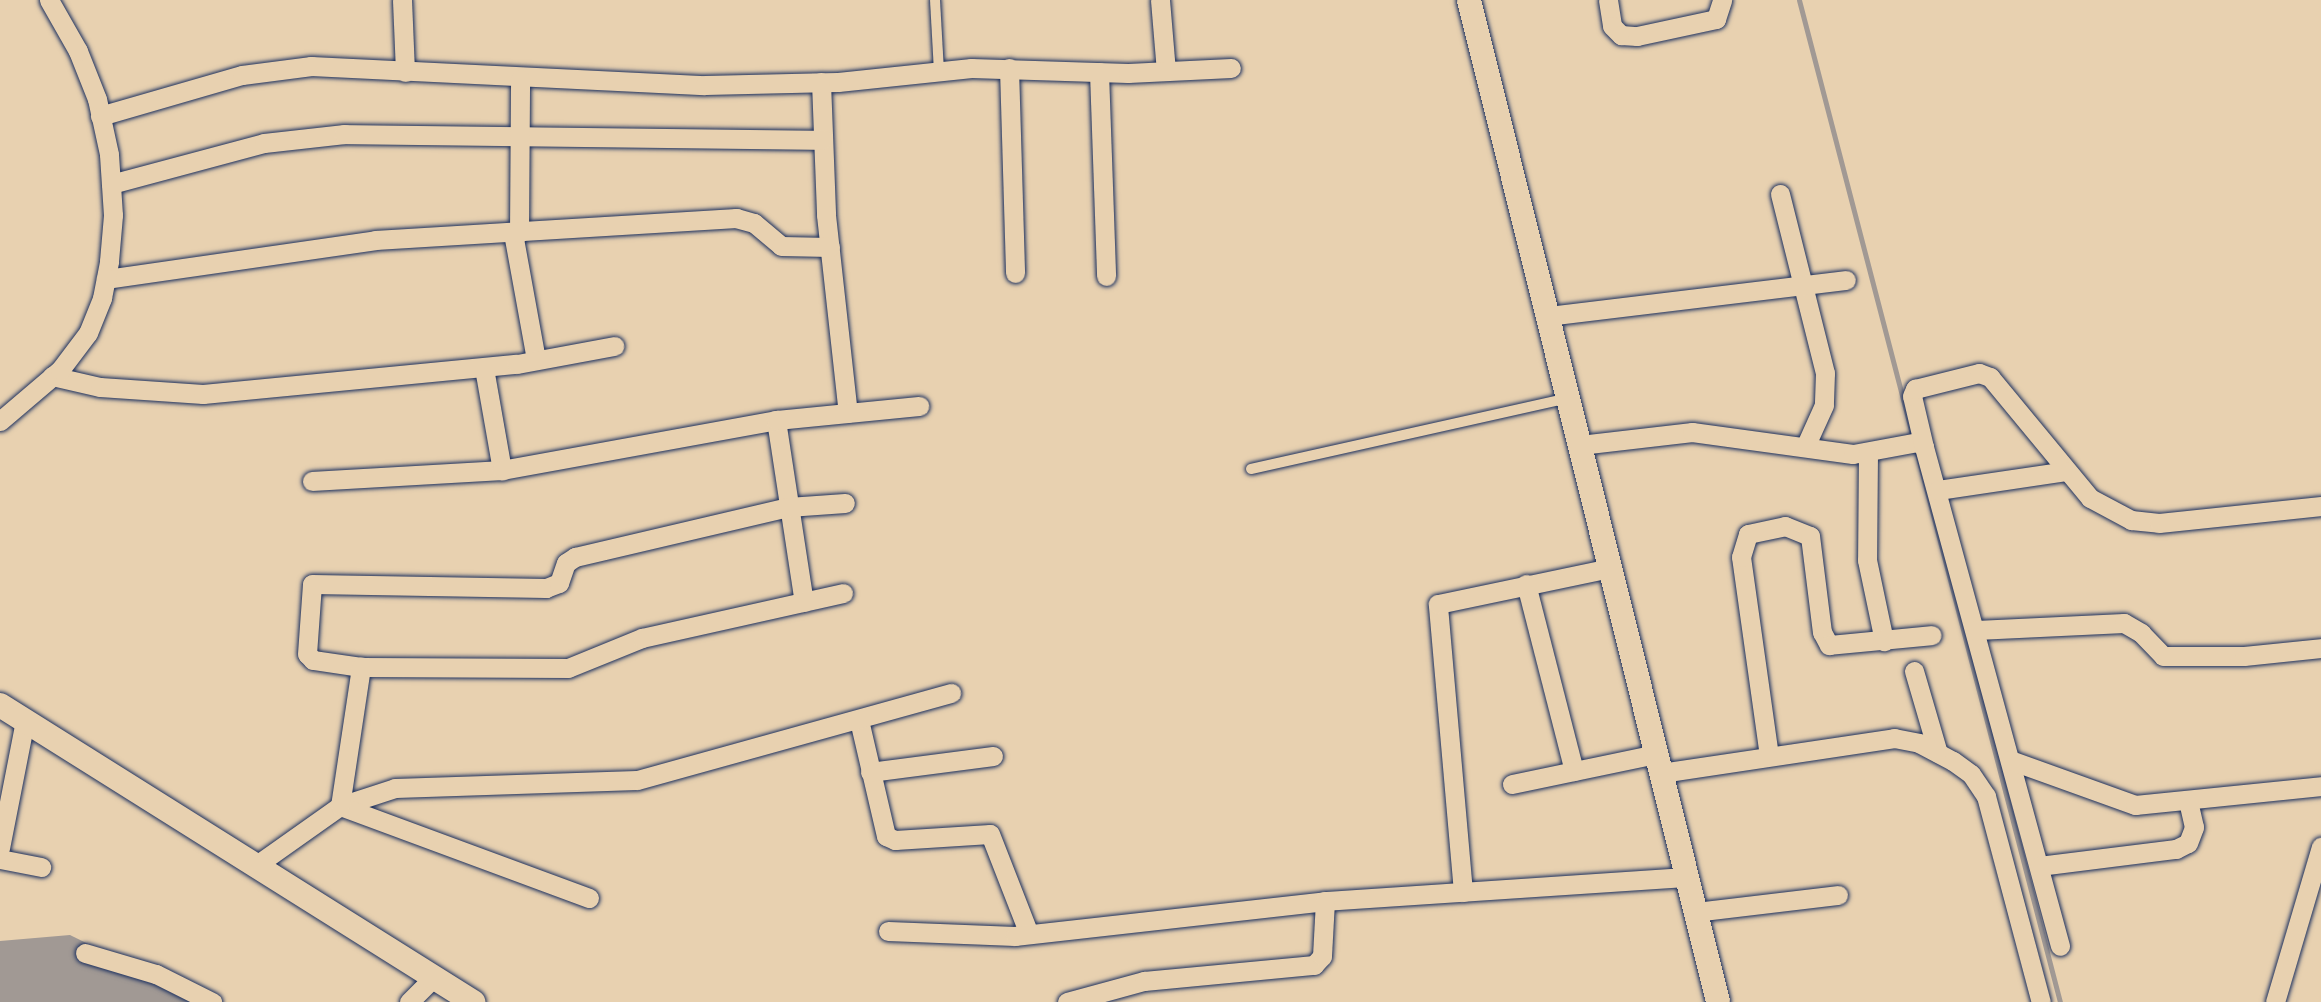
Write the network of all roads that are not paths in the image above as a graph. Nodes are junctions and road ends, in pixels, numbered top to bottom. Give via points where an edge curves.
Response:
1 (49, 0) edge
2 (402, 0) edge
3 (935, 0) edge
4 (1160, 0) edge
5 (1469, 0) edge
6 (1608, 0) edge
7 (1722, 0) edge
8 (1009, 68) junction
9 (1231, 68) dead end
10 (939, 71) junction
11 (1166, 71) junction
12 (405, 72) junction
13 (1099, 72) junction
14 (520, 79) junction
15 (821, 82) junction
16 (100, 116) junction
17 (519, 134) junction
18 (823, 139) junction
19 (111, 184) junction
20 (1780, 194) dead end
21 (516, 233) junction
22 (830, 247) junction
23 (1015, 273) dead end
24 (1107, 276) dead end
25 (106, 279) junction
26 (1846, 280) dead end
27 (1804, 286) junction
28 (1548, 316) junction
29 (614, 346) dead end
30 (536, 360) junction
31 (484, 368) junction
32 (52, 376) junction
33 (1568, 398) junction
34 (919, 406) dead end
35 (848, 413) junction
36 (776, 420) junction
37 (0, 421) edge
38 (1580, 445) junction
39 (1915, 445) junction
40 (1805, 447) junction
41 (1868, 453) junction
42 (1251, 469) dead end
43 (502, 470) junction
44 (2066, 471) junction
45 (312, 481) dead end
46 (1938, 490) junction
47 (845, 503) dead end
48 (788, 506) junction
49 (2321, 506) edge
50 (1610, 568) junction
51 (1526, 584) junction
52 (843, 593) dead end
53 (804, 602) junction
54 (1976, 630) junction
55 (1932, 635) dead end
56 (1884, 640) junction
57 (2321, 648) edge
58 (361, 667) junction
59 (1914, 671) dead end
60 (951, 693) dead end
61 (0, 705) edge
62 (25, 720) junction
63 (859, 720) junction
64 (1938, 753) junction
65 (993, 755) dead end
66 (1769, 756) junction
67 (2010, 760) junction
68 (1659, 764) junction
69 (1574, 771) junction
70 (870, 772) junction
71 (1512, 784) dead end
72 (2321, 786) edge
73 (2188, 801) junction
74 (340, 806) junction
75 (2321, 847) edge
76 (0, 848) edge
77 (0, 859) edge
78 (258, 864) junction
79 (2039, 866) junction
80 (41, 867) dead end
81 (1687, 877) junction
82 (1462, 892) junction
83 (1838, 895) dead end
84 (589, 898) dead end
85 (1325, 901) junction
86 (1695, 912) junction
87 (888, 931) dead end
88 (1029, 934) junction
89 (2060, 946) dead end
90 (85, 953) dead end
91 (433, 978) junction
92 (212, 1002) edge
93 (409, 1002) edge
94 (473, 1002) edge
95 (1067, 1002) edge
96 (1718, 1002) edge
97 (2041, 1002) edge
98 (2276, 1002) edge

1 - 16 street via 78,51
2 - 12 street
3 - 10 lane
4 - 11 street
5 - 28 street
6 - 7 street via 1612,26 1621,35 1637,36 1709,22 1716,19
8 - 10 street
8 - 13 street
8 - 23 street
9 - 11 street
10 - 15 street
11 - 13 street
12 - 14 street
12 - 16 street via 311,66 274,69
13 - 24 street
14 - 15 street via 705,85
14 - 17 street
15 - 18 street
16 - 19 street
17 - 18 street
17 - 19 street via 299,138
17 - 21 street
18 - 22 street
19 - 25 street
20 - 27 street
21 - 22 street via 736,218 754,223 781,246
21 - 25 street via 323,245
21 - 30 street
22 - 35 street
25 - 32 street via 88,333
26 - 27 street
27 - 28 street
27 - 40 street via 1826,392
28 - 33 street
29 - 30 street
30 - 31 street
31 - 32 street via 203,394 100,387
31 - 43 street
32 - 37 street
33 - 38 street
33 - 42 lane
34 - 35 street
35 - 36 street
36 - 43 street
36 - 48 street
38 - 40 street via 1692,432
38 - 50 street
39 - 41 street
39 - 44 street via 1915,389 1979,373 1990,377
39 - 46 street
40 - 41 street
41 - 56 street via 1867,561
43 - 45 street
44 - 46 street
44 - 49 street via 2090,498 2131,520 2159,523
46 - 54 street
47 - 48 street
48 - 53 street
48 - 58 street via 575,556 566,563 559,583 546,588 312,584 306,645 309,658
50 - 51 street
50 - 68 street
51 - 69 street
51 - 82 street via 1448,599 1437,607
52 - 53 street
53 - 58 street via 642,638 568,668
54 - 57 street via 2124,623 2163,656 2244,656
54 - 67 street
55 - 56 street
56 - 66 street via 1836,646 1824,640 1813,543 1805,531 1785,526 1748,534 1741,557
58 - 74 street
59 - 64 street
60 - 63 street
61 - 62 street
62 - 76 street
62 - 78 street
63 - 70 street
63 - 74 street via 637,780 416,784
64 - 66 street via 1894,738
64 - 97 street via 1971,774 1986,796
65 - 70 street
66 - 68 street
67 - 73 street via 2121,802
67 - 79 street
68 - 69 street
68 - 81 street
69 - 71 street
70 - 88 street via 882,827 890,839 993,836
72 - 73 street
73 - 79 street via 2194,827 2188,843 2176,849
74 - 78 street
74 - 84 street
75 - 98 street
77 - 80 street
78 - 91 street
79 - 89 street
81 - 82 street
81 - 86 street
82 - 85 street
83 - 86 street
85 - 88 street
85 - 95 street via 1322,956 1314,965 1144,981
86 - 96 street
87 - 88 street via 994,937
90 - 92 street via 156,974
91 - 93 street
91 - 94 street

